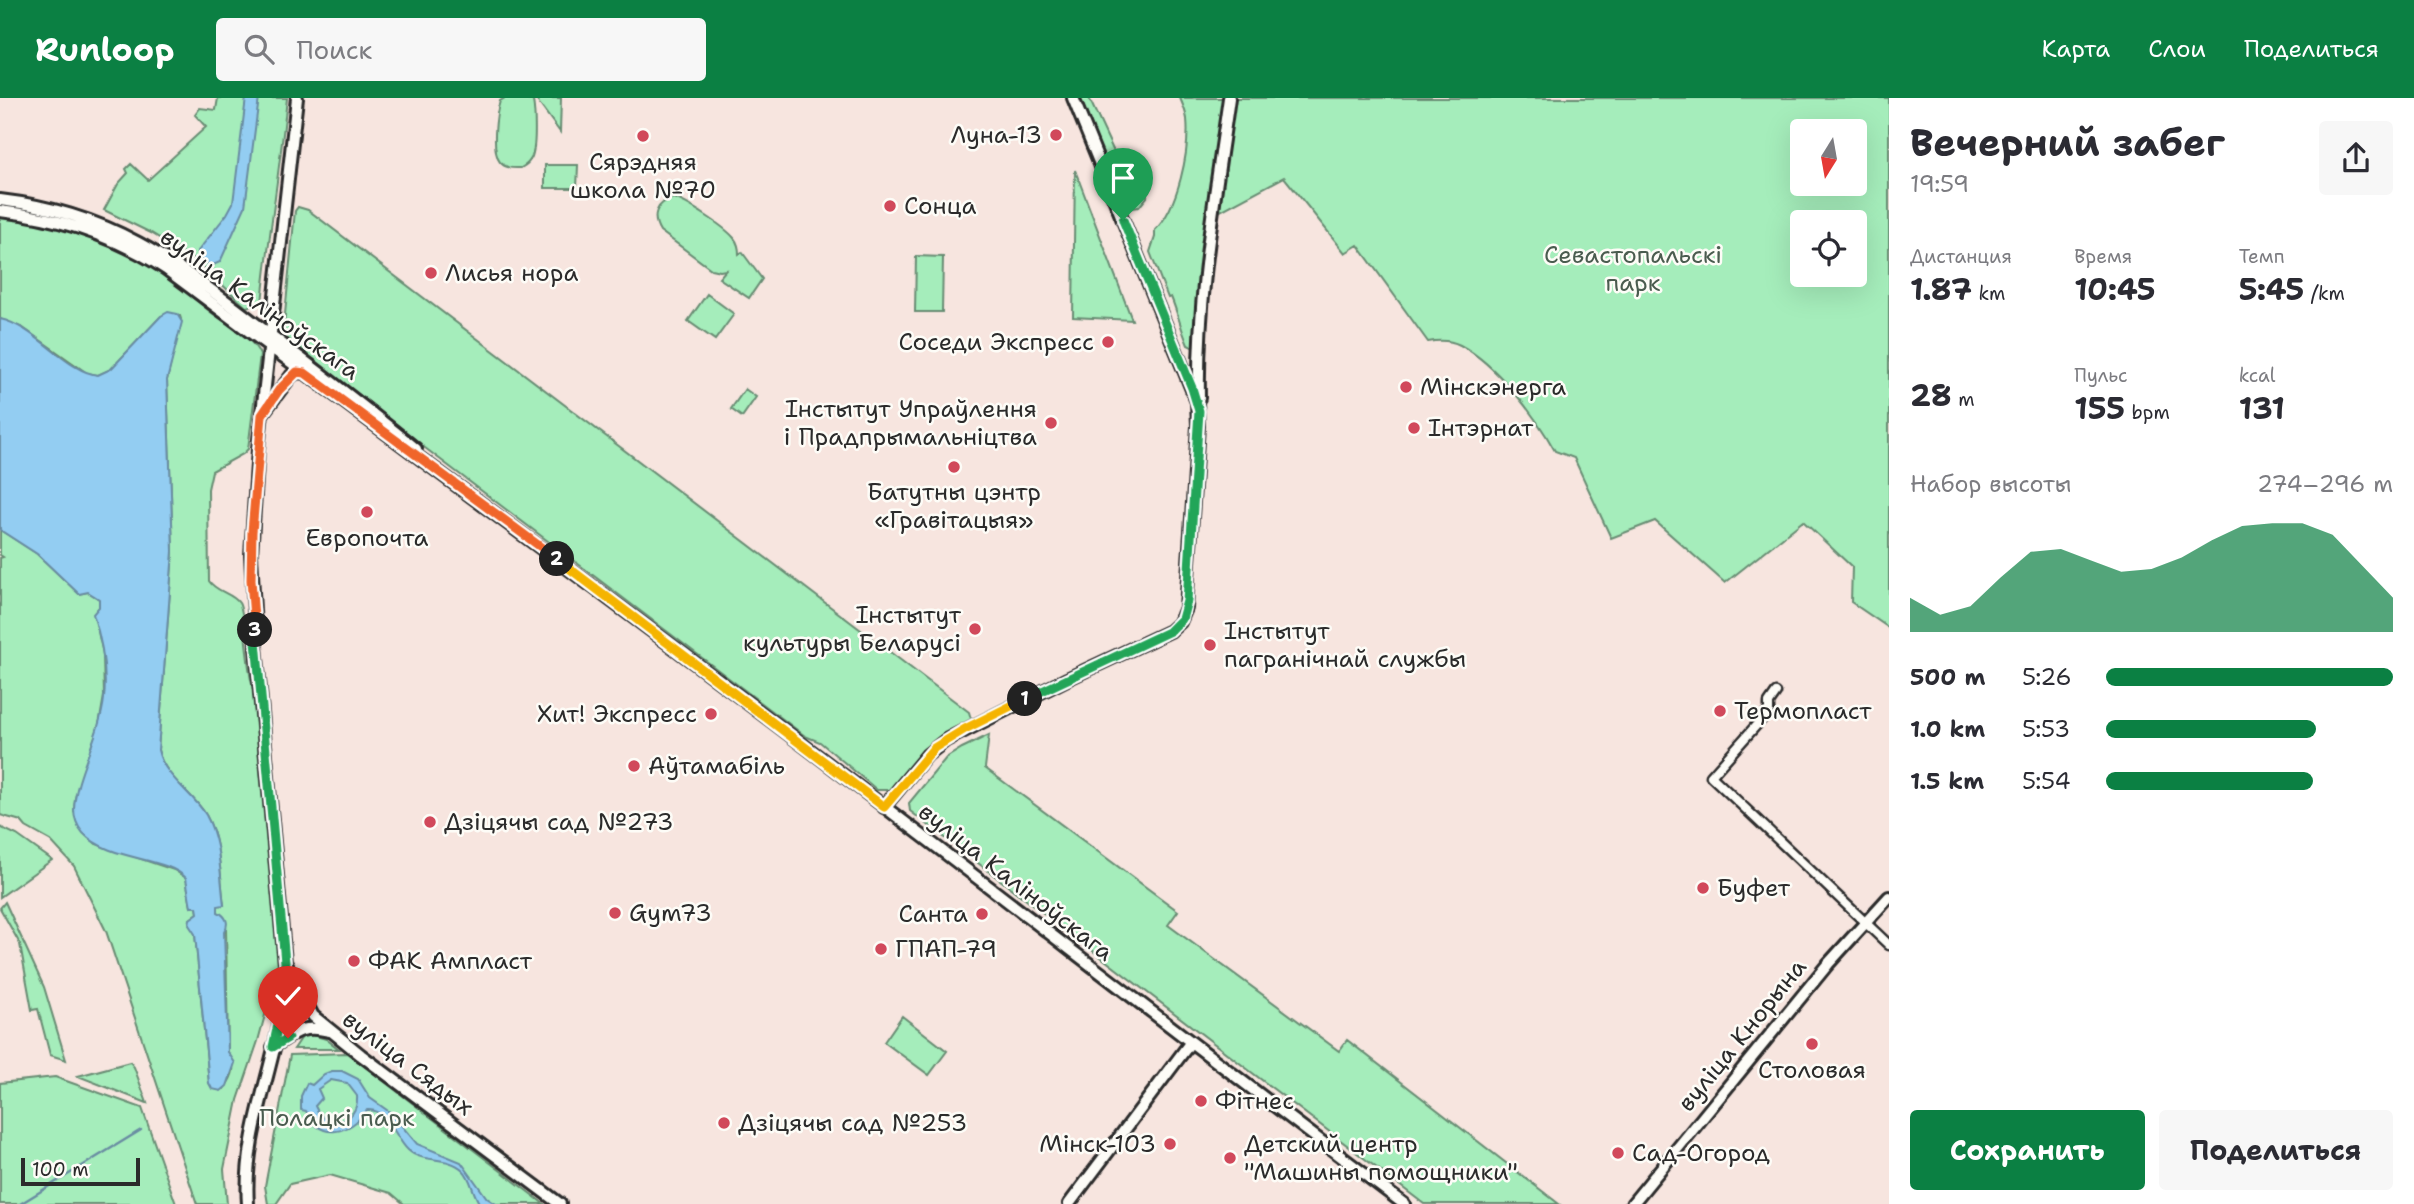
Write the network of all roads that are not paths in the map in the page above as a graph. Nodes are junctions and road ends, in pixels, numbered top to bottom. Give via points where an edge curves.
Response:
1 (297, 98) edge
2 (1073, 98) edge
3 (1228, 98) edge
4 (0, 200) edge
5 (0, 211) edge
6 (271, 336) junction
7 (270, 348) junction
8 (1199, 356) junction
9 (1182, 362) junction
10 (305, 373) junction
11 (1199, 411) junction
12 (262, 415) junction
13 (469, 493) junction
14 (1776, 694) dead end
15 (884, 807) junction
16 (1889, 897) edge
17 (1865, 923) junction
18 (1889, 946) edge
19 (285, 962) junction
20 (331, 1031) junction
21 (1190, 1044) junction
22 (273, 1047) junction
23 (248, 1204) edge
24 (560, 1204) edge
25 (1069, 1204) edge
26 (1404, 1204) edge
27 (1632, 1204) edge

1 - 6 main road, вуліца Сядых
2 - 9 main road
3 - 8 main road via 1206,256
4 - 6 main road, вуліца Каліноўскага via 60,210 136,241 173,261
5 - 7 main road, вуліца Каліноўскага via 86,228 130,248 166,269
6 - 7 main road, вуліца Сядых
6 - 13 main road, вуліца Каліноўскага via 363,404
7 - 10 main road, вуліца Каліноўскага
7 - 12 main road, вуліца Сядых
8 - 9 main road
8 - 11 main road
9 - 11 main road
10 - 12 main road via 291,376
10 - 13 main road, вуліца Каліноўскага
11 - 15 main road via 1188,596 1178,625 946,740 926,755
12 - 19 main road, вуліца Сядых via 253,496 251,580
13 - 15 main road, вуліца Каліноўскага
14 - 17 street via 1769,711 1711,776
15 - 21 main road, вуліца Каліноўскага
16 - 17 main road, вуліца Кнорына
17 - 18 street
17 - 27 main road, вуліца Кнорына
19 - 20 main road, вуліца Сядых via 313,1016
19 - 22 main road via 285,993
20 - 22 main road via 304,1028
20 - 24 main road, вуліца Сядых
21 - 25 main road
21 - 26 main road, вуліца Каліноўскага
22 - 23 main road via 252,1139

